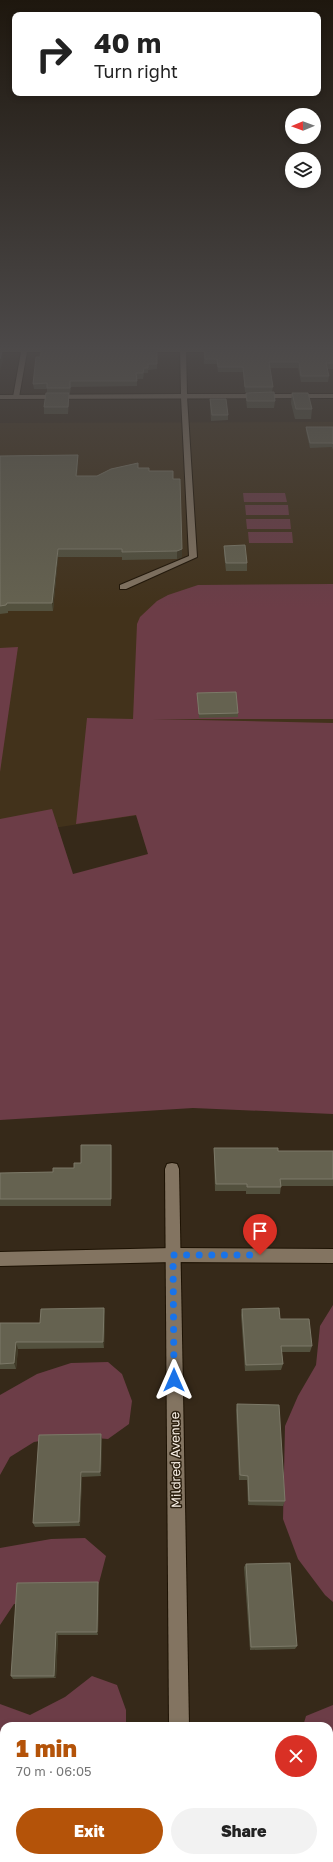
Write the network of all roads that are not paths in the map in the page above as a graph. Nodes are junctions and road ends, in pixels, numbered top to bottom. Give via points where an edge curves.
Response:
1 (186, 435) edge
2 (123, 588) dead end
3 (172, 1169) dead end
4 (173, 1255) junction
5 (333, 1256) edge
6 (0, 1259) edge
7 (178, 1722) edge

1 - 2 street via 193,557
3 - 4 street, Mildred Avenue
4 - 5 street
4 - 6 street
4 - 7 street, Mildred Avenue

